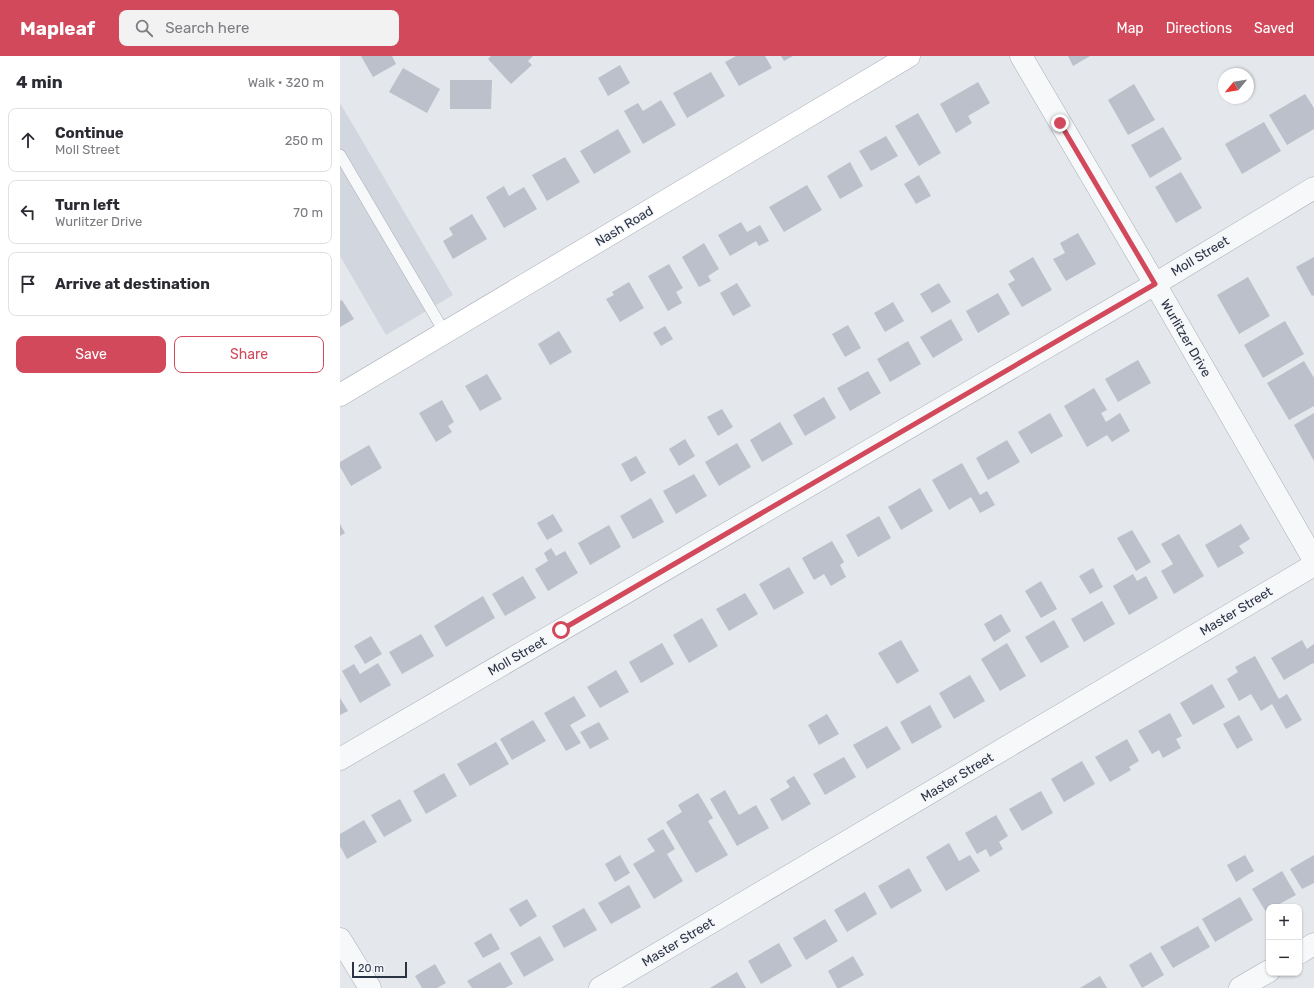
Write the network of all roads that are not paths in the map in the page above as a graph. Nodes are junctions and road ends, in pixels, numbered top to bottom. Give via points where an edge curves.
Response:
1 (909, 56) edge
2 (1021, 56) edge
3 (340, 155) edge
4 (1314, 188) edge
5 (1155, 284) junction
6 (445, 333) junction
7 (340, 395) edge
8 (1314, 560) edge
9 (1314, 565) edge
10 (340, 759) edge
11 (340, 939) edge
12 (1314, 944) edge
13 (1302, 951) edge
14 (1266, 973) edge
15 (370, 988) edge
16 (600, 988) edge
17 (1240, 988) edge

1 - 6 main road, Nash Road
2 - 5 street, Wurlitzer Drive
3 - 6 lane
4 - 5 street, Moll Street
5 - 8 street, Wurlitzer Drive
5 - 10 street, Moll Street
6 - 7 main road, Nash Road
9 - 16 street, Master Street
11 - 15 street
12 - 13 street
14 - 17 street

